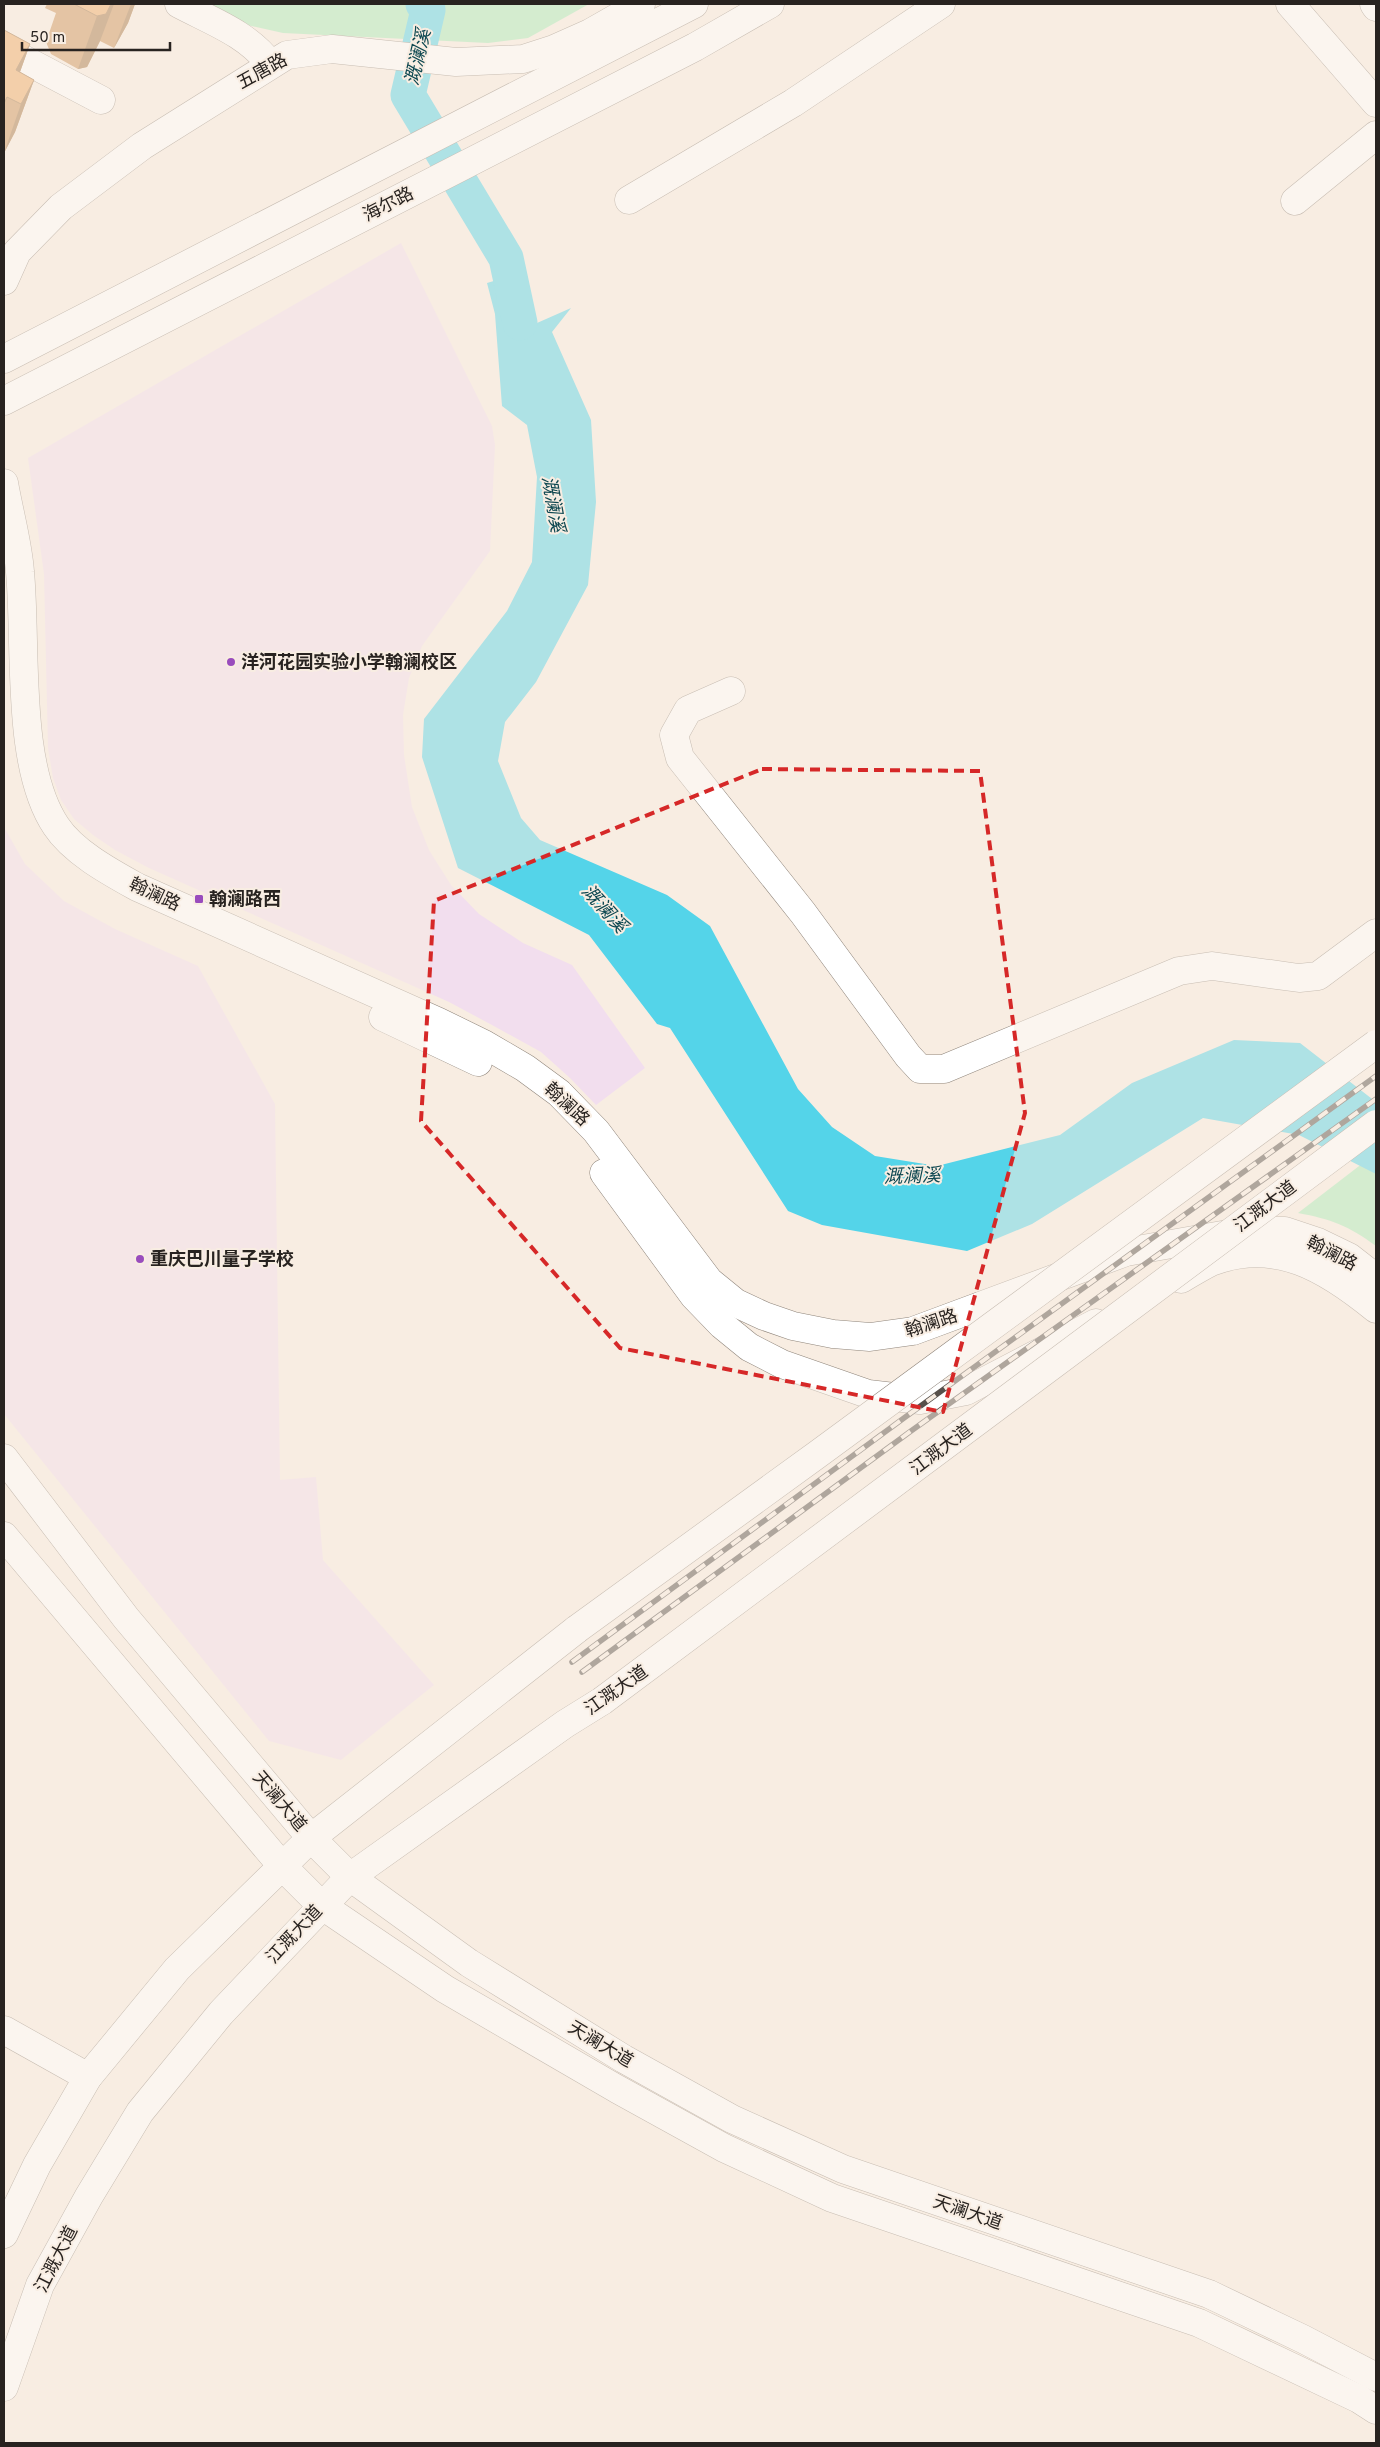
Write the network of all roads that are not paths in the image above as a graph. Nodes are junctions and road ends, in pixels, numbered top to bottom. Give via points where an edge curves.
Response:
1 (179, 4) edge
2 (642, 4) edge
3 (694, 4) edge
4 (770, 4) edge
5 (941, 4) edge
6 (1290, 4) edge
7 (1374, 4) edge
8 (1376, 7) edge
9 (4, 49) edge
10 (270, 64) junction
11 (101, 100) dead end
12 (1376, 103) edge
13 (1376, 135) edge
14 (629, 200) dead end
15 (1295, 201) dead end
16 (4, 282) edge
17 (4, 359) edge
18 (4, 401) edge
19 (4, 483) edge
20 (4, 564) edge
21 (731, 691) dead end
22 (1376, 933) edge
23 (1376, 1044) edge
24 (1376, 1124) edge
25 (1376, 1278) edge
26 (1376, 1309) edge
27 (4, 1458) edge
28 (4, 1536) edge
29 (311, 1838) junction
30 (282, 1866) junction
31 (350, 1877) junction
32 (321, 1905) junction
33 (4, 2030) edge
34 (88, 2077) junction
35 (4, 2234) edge
36 (1376, 2378) edge
37 (4, 2387) edge
38 (1376, 2410) edge

1 - 10 street via 242,37
2 - 10 street, 五唐路 via 590,33 524,59 456,62 332,49 287,55
3 - 17 street
4 - 18 street, 海尔路 via 686,52
5 - 14 street via 793,103
6 - 12 street
7 - 8 street
9 - 11 street
10 - 16 street, 五唐路 via 142,146 61,207 17,252
13 - 15 street
19 - 25 street, 翰澜路 via 20,571 29,744 34,775 56,827 103,868 137,887 439,1022 525,1068 559,1093 596,1132 709,1281 736,1303 794,1326 833,1334 870,1337 913,1332 1126,1252 1245,1231 1285,1231 1318,1242 1349,1257
20 - 26 street, 翰澜路 via 12,744 26,806 43,836 94,882 132,903 432,1040 517,1084 549,1108 583,1144 694,1296 749,1347 782,1364 868,1394 920,1400 966,1391 1212,1262 1245,1254 1282,1255 1310,1264 1338,1279
21 - 22 street via 688,710 674,735 680,758 804,913 920,1069 944,1069 1179,970 1212,966 1300,978 1318,976
23 - 29 street, bridge via 577,1629
24 - 31 street, 江溉大道, bridge via 602,1701
27 - 29 street, 天澜大道 via 126,1618
28 - 30 street, 天澜大道
29 - 30 street
29 - 31 street, 天澜大道
30 - 32 street, 天澜大道
30 - 34 street via 177,1969
31 - 32 street, 江溉大道
31 - 36 street, 天澜大道 via 470,1963 624,2059 732,2119 843,2169 1209,2294
32 - 37 street, 江溉大道 via 221,2013 140,2112 40,2285
32 - 38 street, 天澜大道 via 445,1989 733,2152 832,2198 1199,2323
33 - 34 street
34 - 35 street via 37,2165

